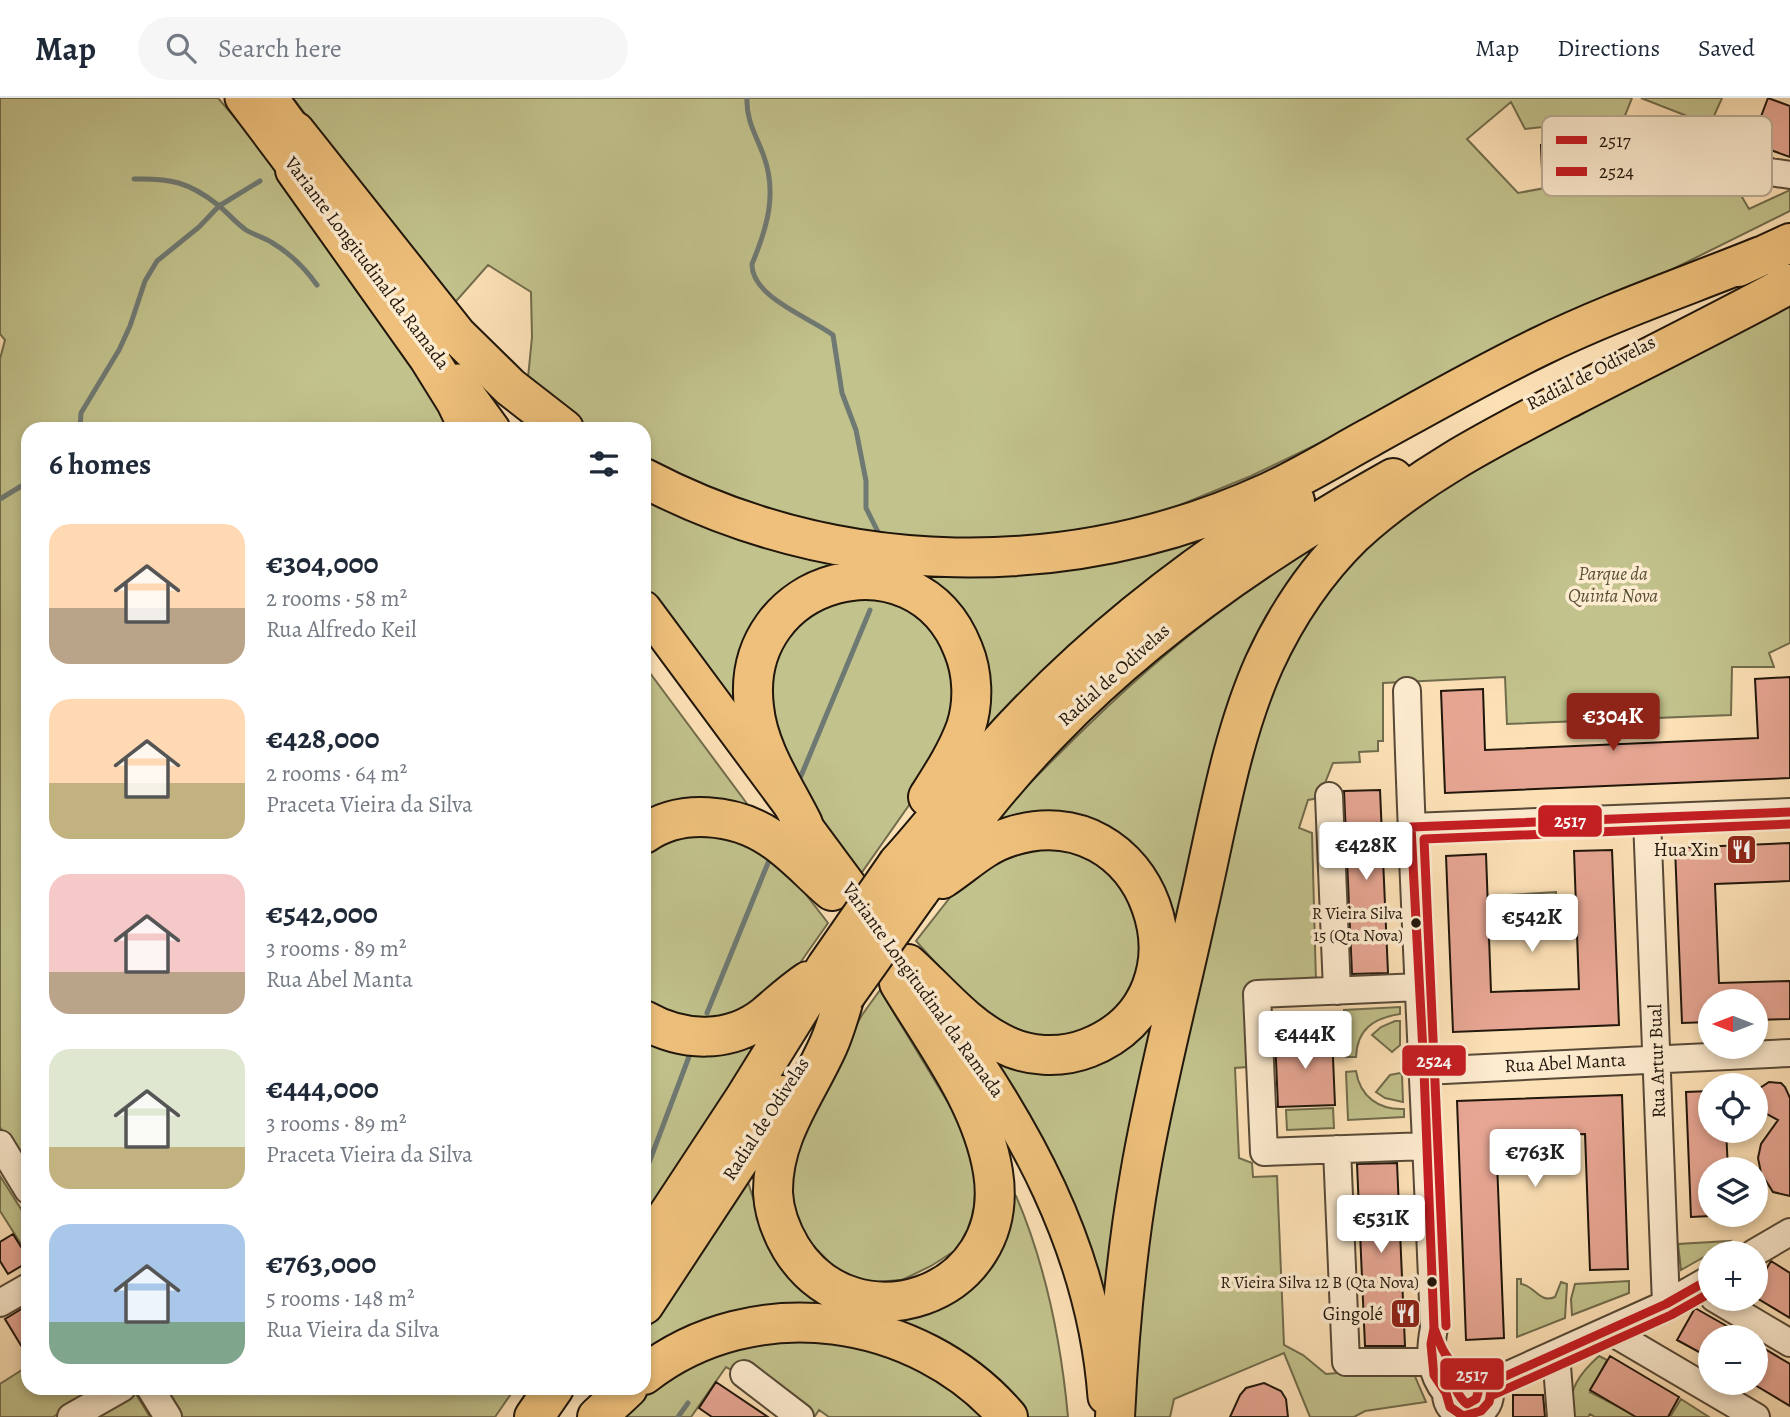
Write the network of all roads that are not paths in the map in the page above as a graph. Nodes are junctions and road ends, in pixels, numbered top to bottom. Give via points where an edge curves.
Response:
1 (242, 98) edge
2 (271, 98) edge
3 (287, 140) junction
4 (1772, 172) edge
5 (1790, 175) edge
6 (1780, 258) edge
7 (1790, 284) edge
8 (466, 422) edge
9 (488, 422) edge
10 (506, 422) edge
11 (555, 422) edge
12 (651, 482) edge
13 (651, 618) edge
14 (651, 642) edge
15 (1407, 691) dead end
16 (1329, 796) dead end
17 (1790, 812) edge
18 (1647, 819) junction
19 (803, 824) junction
20 (1410, 827) junction
21 (651, 831) edge
22 (908, 878) junction
23 (832, 891) junction
24 (904, 974) junction
25 (836, 982) junction
26 (1420, 987) junction
27 (1338, 991) junction
28 (651, 1024) edge
29 (1790, 1053) edge
30 (1656, 1058) junction
31 (1424, 1071) junction
32 (1427, 1146) junction
33 (1, 1148) edge
34 (1337, 1149) junction
35 (21, 1179) edge
36 (651, 1240) edge
37 (21, 1291) edge
38 (651, 1293) edge
39 (1698, 1293) edge
40 (0, 1303) edge
41 (1666, 1304) junction
42 (1740, 1311) edge
43 (1434, 1328) junction
44 (1608, 1330) junction
45 (1790, 1343) edge
46 (1556, 1354) junction
47 (1432, 1360) junction
48 (651, 1371) edge
49 (744, 1374) dead end
50 (1482, 1394) edge
51 (110, 1395) edge
52 (154, 1395) edge
53 (528, 1395) edge
54 (549, 1395) edge
55 (584, 1395) edge
56 (621, 1395) edge
57 (1446, 1403) edge
58 (71, 1417) edge
59 (167, 1417) edge
60 (515, 1417) edge
61 (534, 1417) edge
62 (570, 1417) edge
63 (597, 1417) edge
64 (800, 1417) edge
65 (1008, 1417) edge
66 (1090, 1417) edge
67 (1106, 1417) edge
68 (1115, 1417) edge
69 (1561, 1417) edge
70 (1756, 1417) edge

1 - 3 main road, Variante Longitudinal da Ramada
2 - 3 main road, Variante Longitudinal da Ramada
3 - 8 highway
3 - 9 main road, Variante Longitudinal da Ramada via 385,284
3 - 10 main road, Variante Longitudinal da Ramada
3 - 11 highway via 457,335 510,387
4 - 5 street
6 - 12 highway via 1547,343 1270,492 1181,526 1104,546 989,559 853,550 746,523
6 - 22 highway, Radial de Odivelas via 1582,343 1323,484 1230,544 1108,637 1046,693 921,838
7 - 68 highway via 1510,429 1398,497 1327,563 1281,631 1241,731 1150,1124 1126,1273
13 - 19 main road, Variante Longitudinal da Ramada
14 - 23 main road, Variante Longitudinal da Ramada
15 - 20 street
16 - 27 street
17 - 18 street
18 - 20 street
18 - 30 street, Rua Artur Bual
19 - 22 highway via 756,722 754,686 765,640 793,604 823,587 874,580 908,590 948,621 965,654 971,688 960,742 908,826
19 - 24 main road, Variante Longitudinal da Ramada
20 - 26 street
21 - 23 highway via 681,818 739,823 771,837
22 - 24 highway via 944,877 1007,837 1042,830 1074,834 1111,851 1132,871 1156,917 1159,939 1150,986 1128,1022 1113,1035 1062,1054 1023,1052 1001,1043
22 - 25 highway, Radial de Odivelas, bridge
23 - 24 main road, Variante Longitudinal da Ramada
24 - 25 highway via 968,1100 989,1152 995,1187 994,1210 979,1254 946,1284 905,1300 862,1298 825,1283 795,1255 776,1215 777,1153 797,1102 828,1046
24 - 66 main road, Variante Longitudinal da Ramada via 987,1104 1026,1175 1070,1287
24 - 67 main road, Variante Longitudinal da Ramada via 1004,1103 1055,1198 1094,1324
25 - 28 highway via 795,989 764,1016 729,1034 691,1037
25 - 36 highway, Radial de Odivelas via 774,1053
25 - 38 highway, Radial de Odivelas
26 - 27 street
26 - 31 street
27 - 34 street via 1257,994 1264,1152
29 - 30 street, Rua Abel Manta
30 - 31 street, Rua Abel Manta
30 - 41 street, Rua Artur Bual
31 - 32 street
32 - 34 street
32 - 43 street
33 - 35 street
34 - 47 street via 1346,1362
37 - 40 street
39 - 41 street
41 - 44 street
42 - 45 street
43 - 47 street
43 - 50 street via 1451,1361
44 - 46 street
44 - 70 street
46 - 50 street
46 - 69 street
47 - 57 street
48 - 65 highway via 723,1334 791,1323 841,1325 889,1336 931,1355 978,1387
49 - 64 street
50 - 57 street via 1452,1379
50 - 57 street via 1484,1409 1471,1416
51 - 58 street
52 - 59 street
53 - 60 highway
54 - 61 highway
55 - 62 highway
56 - 63 highway

